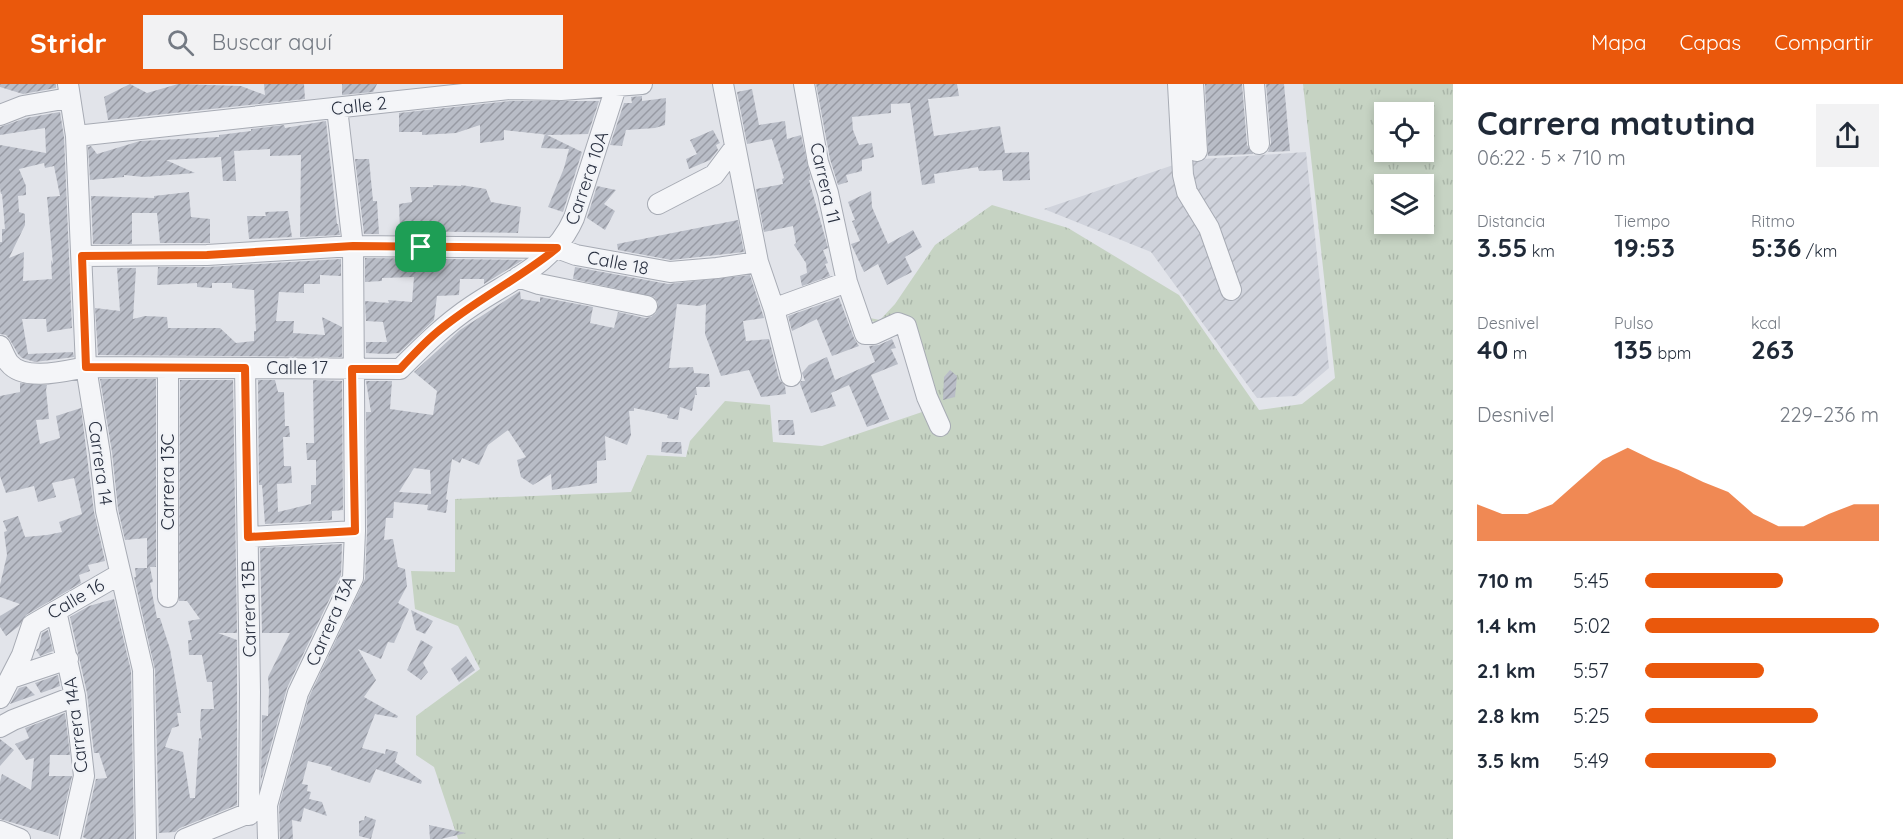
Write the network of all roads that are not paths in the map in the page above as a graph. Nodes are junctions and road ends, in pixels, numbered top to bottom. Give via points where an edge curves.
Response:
1 (642, 84) edge
2 (723, 84) edge
3 (804, 84) edge
4 (1178, 84) edge
5 (1193, 84) edge
6 (1254, 84) edge
7 (617, 85) edge
8 (509, 87) edge
9 (68, 91) edge
10 (337, 108) junction
11 (0, 115) edge
12 (76, 136) junction
13 (1259, 144) dead end
14 (735, 147) junction
15 (1197, 152) dead end
16 (658, 204) dead end
17 (353, 246) junction
18 (557, 248) junction
19 (82, 256) junction
20 (758, 262) junction
21 (518, 277) junction
22 (847, 282) junction
23 (1231, 290) dead end
24 (647, 306) dead end
25 (781, 306) dead end
26 (0, 346) edge
27 (86, 367) junction
28 (168, 368) junction
29 (245, 368) junction
30 (352, 369) junction
31 (400, 369) joint
32 (791, 376) dead end
33 (940, 426) dead end
34 (355, 531) junction
35 (248, 537) junction
36 (120, 574) junction
37 (168, 597) dead end
38 (56, 611) junction
39 (68, 659) junction
40 (11, 678) junction
41 (75, 696) junction
42 (0, 698) edge
43 (0, 727) edge
44 (267, 805) junction
45 (249, 815) junction
46 (0, 831) edge
47 (20, 839) edge
48 (70, 839) edge
49 (146, 839) edge
50 (185, 839) edge
51 (267, 839) edge

1 - 7 street, Calle 2
2 - 14 street
3 - 22 street, Carrera 11
4 - 23 street via 1187,192 1209,228
5 - 15 street
6 - 13 street
7 - 8 street, Calle 2 via 561,90
7 - 18 street, Carrera 10A via 574,218
8 - 10 street, Calle 2
9 - 11 street
9 - 12 street, Carrera 14
10 - 12 street, Calle 2
10 - 17 street, Carrera 13A
12 - 19 street, Carrera 14
14 - 16 street via 714,175
14 - 20 street
17 - 18 street, Calle 18
17 - 19 street, Calle 18 via 207,255
17 - 30 street, Carrera 13A
18 - 20 street, Calle 18 via 670,272
18 - 21 street, Carrera 10A
19 - 27 street, Carrera 14
20 - 32 street
21 - 24 street
21 - 31 street, Carrera 10A via 435,333
22 - 25 street
22 - 33 street, Carrera 11 via 866,334 898,323 906,326
26 - 27 street, Calle 17 via 10,364 22,372 48,374
27 - 28 street, Calle 17
27 - 36 street, Carrera 14 via 106,511
28 - 29 street, Calle 17
28 - 37 street, Carrera 13C
29 - 30 street, Calle 17
29 - 35 street, Carrera 13B
30 - 31 street, Calle 17
30 - 34 street, Carrera 13A
34 - 35 street
34 - 44 street, Carrera 13A via 353,578 298,693
35 - 45 street, Carrera 13B
36 - 38 street, Calle 16
36 - 49 street, Carrera 14 via 143,670
38 - 39 street, Carrera 14A
38 - 40 street, Calle 16 via 32,625
39 - 40 street
39 - 41 street, Carrera 14A
40 - 42 street
41 - 43 street
41 - 48 street, Carrera 14A via 84,776
44 - 45 street
44 - 51 street, Carrera 13A
45 - 50 street
46 - 47 street

